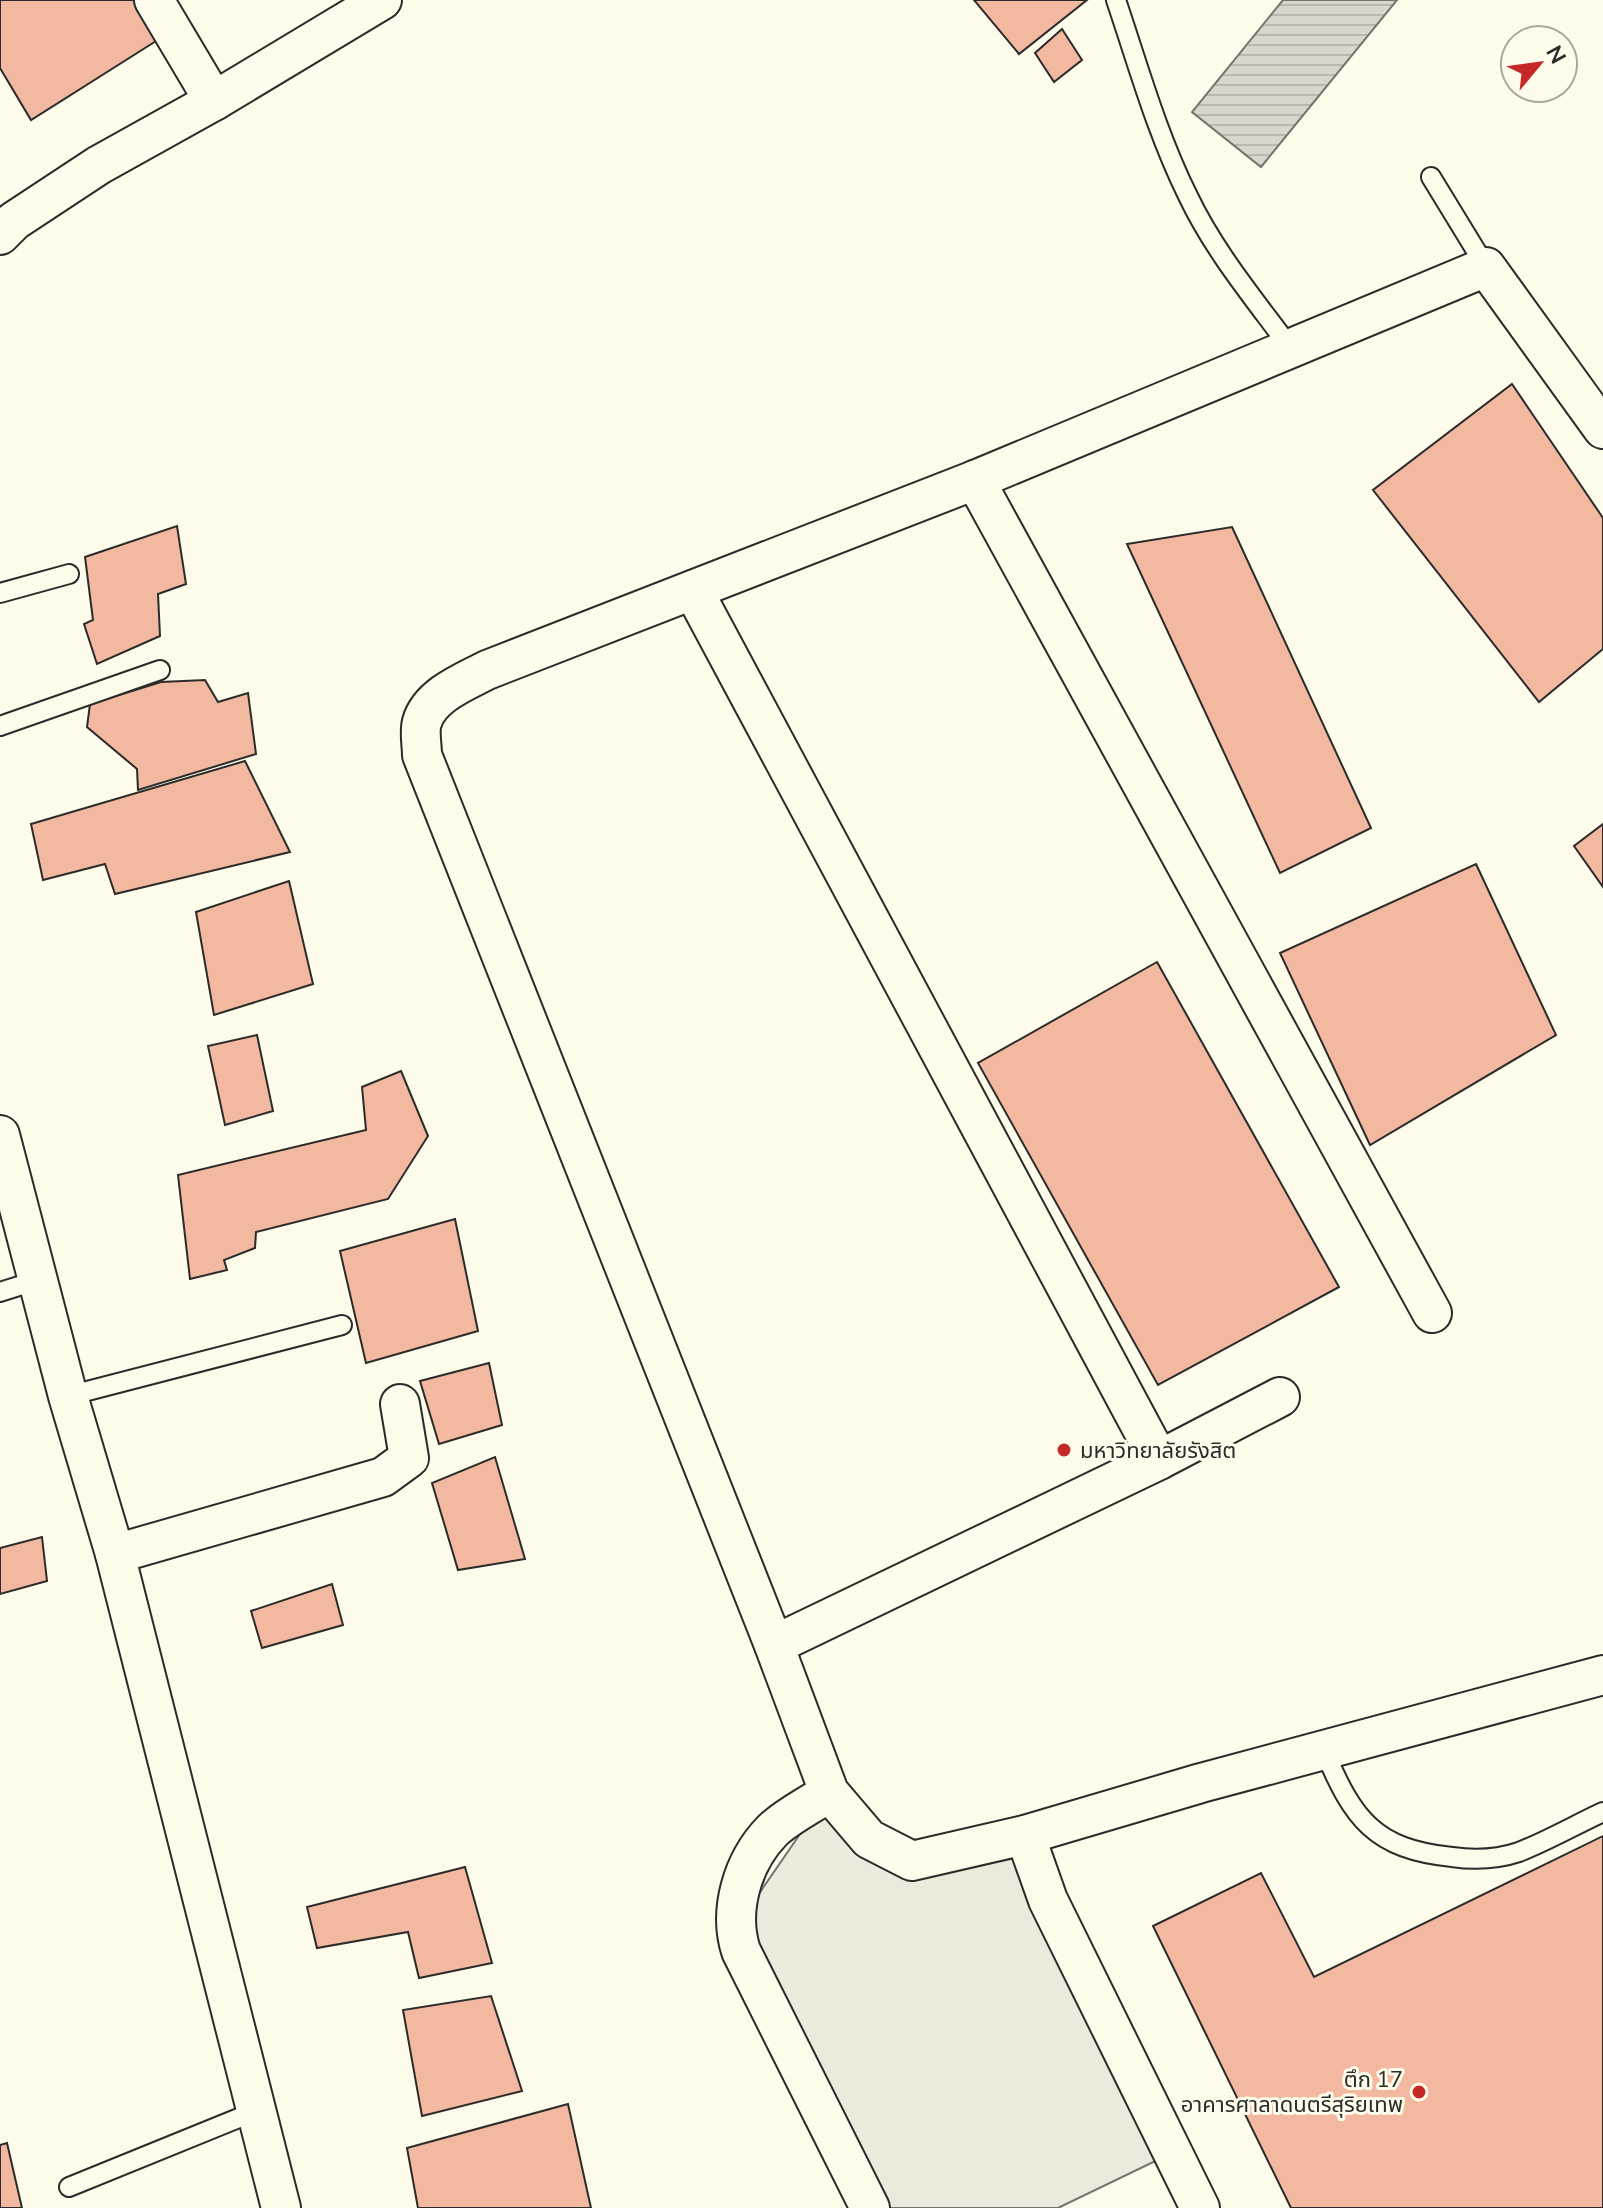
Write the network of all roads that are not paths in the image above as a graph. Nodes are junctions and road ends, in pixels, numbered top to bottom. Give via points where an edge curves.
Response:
1 (154, 0) edge
2 (382, 0) edge
3 (1116, 0) edge
4 (214, 101) junction
5 (1431, 177) dead end
6 (0, 235) edge
7 (1486, 267) junction
8 (1291, 349) junction
9 (1603, 429) edge
10 (975, 480) junction
11 (69, 574) dead end
12 (693, 590) junction
13 (0, 593) edge
14 (160, 670) dead end
15 (0, 726) edge
16 (0, 1135) edge
17 (38, 1280) junction
18 (0, 1292) edge
19 (1432, 1313) dead end
20 (342, 1325) dead end
21 (68, 1396) junction
22 (1280, 1397) dead end
23 (400, 1404) dead end
24 (1159, 1460) junction
25 (115, 1554) junction
26 (774, 1645) junction
27 (1603, 1675) edge
28 (1324, 1750) junction
29 (829, 1792) junction
30 (1603, 1812) edge
31 (1025, 1835) junction
32 (256, 2111) junction
33 (69, 2187) dead end
34 (281, 2208) edge
35 (870, 2208) edge
36 (1200, 2208) edge

1 - 4 street
2 - 4 street
3 - 8 lane via 1188,197 1229,265
4 - 6 street via 99,165
5 - 7 lane
7 - 8 street
7 - 9 street
8 - 10 street
10 - 12 street
10 - 19 street
11 - 13 lane
12 - 24 street
12 - 26 street via 455,687 431,704 422,723 422,755
14 - 15 lane
16 - 17 street
17 - 18 lane
17 - 21 street
20 - 21 lane
21 - 25 street
22 - 24 street
23 - 25 street via 409,1458 383,1477
24 - 26 street
25 - 32 street
26 - 29 street
27 - 28 street
28 - 30 lane via 1360,1819 1385,1841 1428,1855 1475,1860 1517,1853
28 - 31 street
29 - 31 street via 869,1839 912,1861
29 - 35 street via 773,1831 743,1875 734,1930
31 - 36 street via 1048,1900
32 - 33 lane
32 - 34 street

